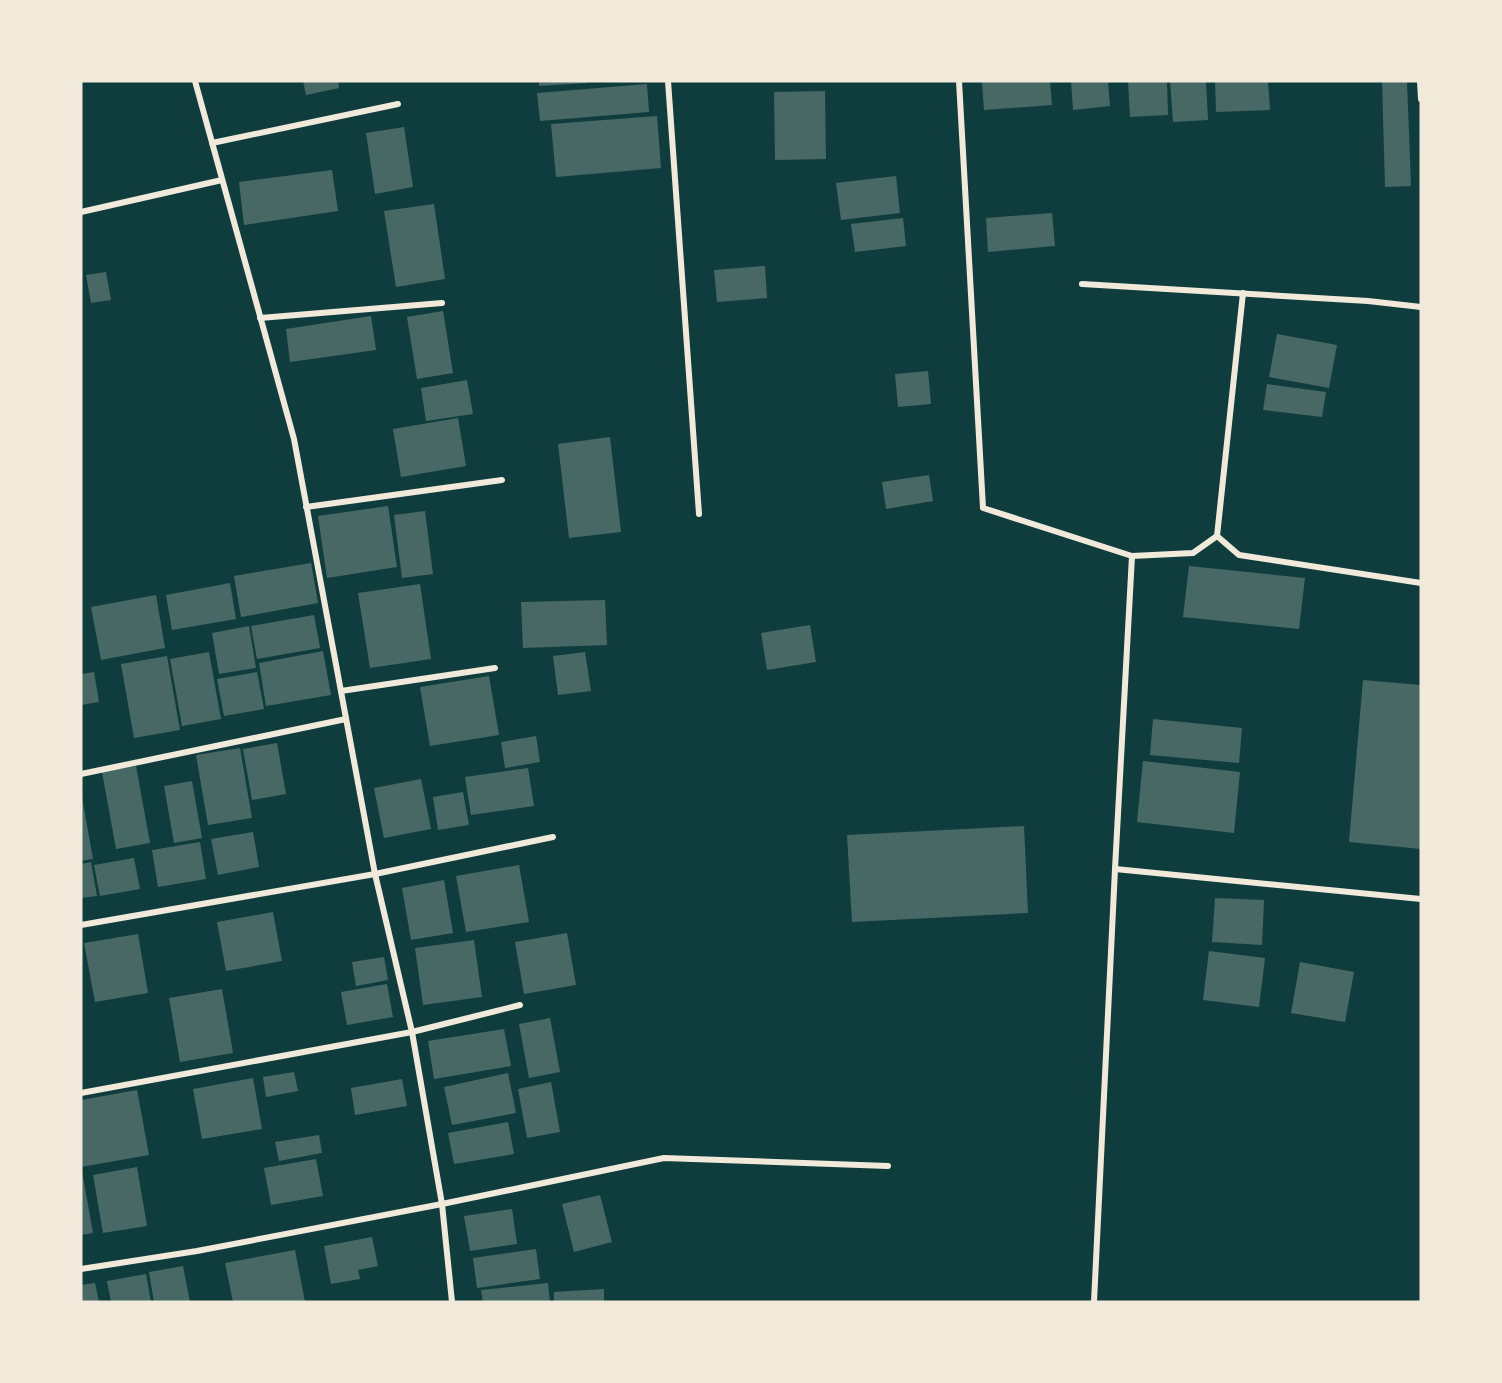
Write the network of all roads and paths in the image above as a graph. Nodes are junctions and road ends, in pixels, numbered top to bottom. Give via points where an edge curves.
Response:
1 (195, 81) edge
2 (668, 81) edge
3 (959, 81) edge
4 (1420, 81) edge
5 (1421, 99) edge
6 (398, 105) dead end
7 (212, 143) junction
8 (222, 180) junction
9 (81, 212) edge
10 (1082, 284) dead end
11 (1243, 293) junction
12 (442, 303) dead end
13 (1421, 307) edge
14 (260, 318) junction
15 (502, 480) dead end
16 (306, 507) junction
17 (699, 514) dead end
18 (1217, 536) junction
19 (1132, 556) junction
20 (1421, 583) edge
21 (495, 668) dead end
22 (341, 691) junction
23 (346, 719) junction
24 (81, 774) edge
25 (553, 837) dead end
26 (1115, 869) junction
27 (375, 874) junction
28 (1421, 899) edge
29 (81, 925) edge
30 (520, 1005) dead end
31 (412, 1032) junction
32 (81, 1093) edge
33 (888, 1166) dead end
34 (442, 1204) junction
35 (81, 1269) edge
36 (452, 1302) edge
37 (1094, 1302) edge

1 - 7 street
2 - 17 street
3 - 19 street via 982,508
4 - 5 street
6 - 7 street
7 - 8 street
8 - 9 street
8 - 14 street
10 - 11 street
11 - 13 street
11 - 18 street
12 - 14 street
14 - 16 street via 294,439
15 - 16 street
16 - 22 street
18 - 19 street via 1192,553
18 - 20 street via 1239,555
19 - 26 street
21 - 22 street
22 - 23 street
23 - 24 street
23 - 27 street
25 - 27 street
26 - 28 street
26 - 37 street
27 - 29 street
27 - 31 street
30 - 31 street
31 - 32 street
31 - 34 street
33 - 34 street via 664,1158
34 - 35 street
34 - 36 street

